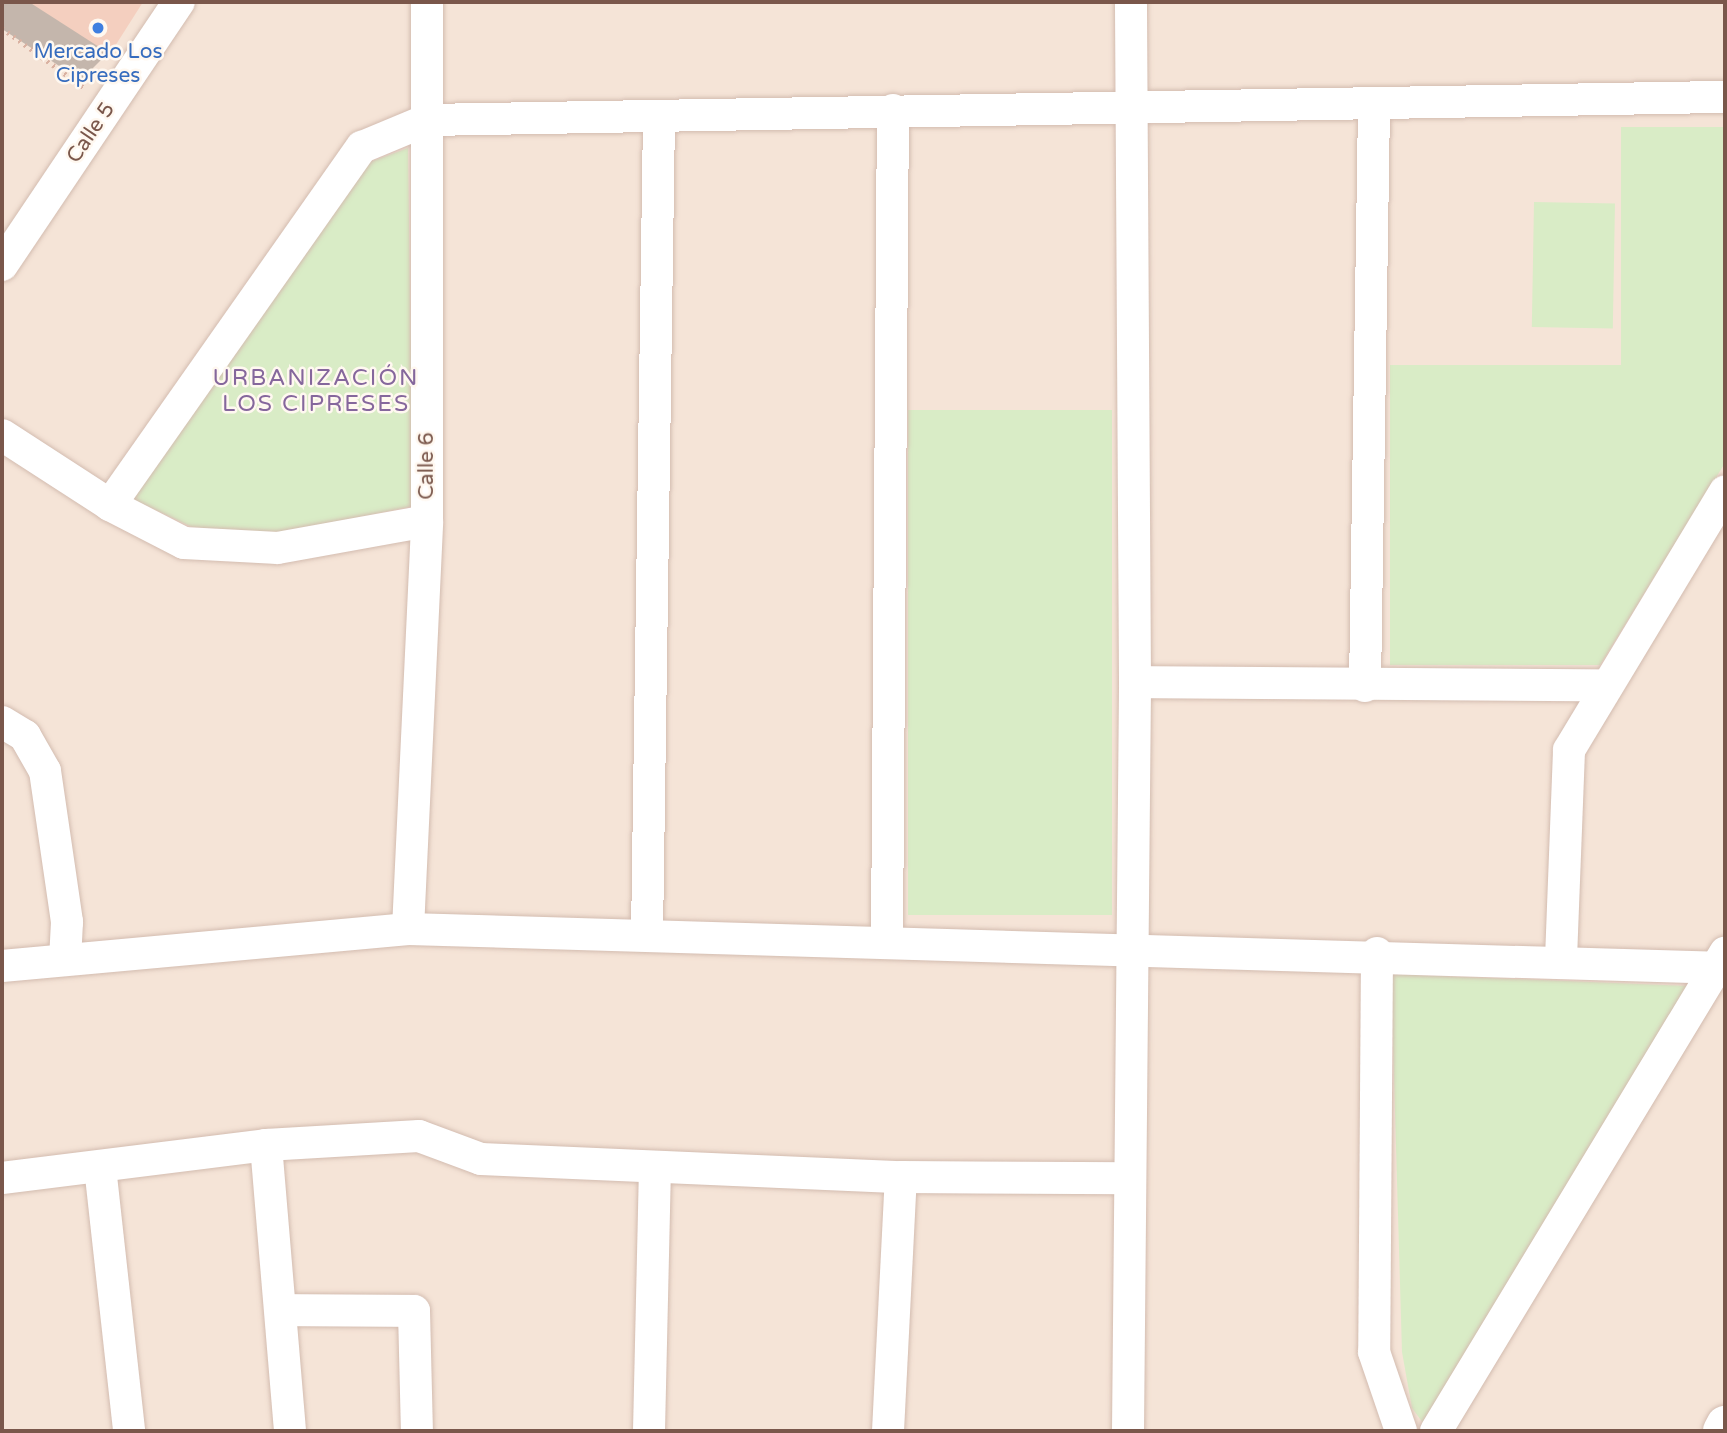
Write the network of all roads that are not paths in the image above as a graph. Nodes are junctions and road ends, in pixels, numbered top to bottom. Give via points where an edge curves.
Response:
1 (179, 2) edge
2 (427, 2) edge
3 (1131, 2) edge
4 (1725, 97) edge
5 (1374, 104) junction
6 (1132, 105) junction
7 (893, 110) junction
8 (659, 116) junction
9 (427, 120) junction
10 (2, 265) edge
11 (2, 436) edge
12 (1725, 491) edge
13 (110, 505) junction
14 (426, 520) junction
15 (1135, 682) junction
16 (1603, 685) junction
17 (1365, 686) junction
18 (10, 732) edge
19 (408, 929) junction
20 (647, 935) junction
21 (887, 940) junction
22 (1132, 946) junction
23 (1377, 953) junction
24 (65, 957) junction
25 (1561, 959) junction
26 (1723, 961) edge
27 (2, 966) edge
28 (267, 1145) junction
29 (100, 1167) junction
30 (655, 1168) junction
31 (901, 1177) junction
32 (2, 1178) edge
33 (1129, 1178) junction
34 (281, 1310) junction
35 (1725, 1425) edge
36 (129, 1431) edge
37 (290, 1431) edge
38 (416, 1431) edge
39 (649, 1431) edge
40 (888, 1431) edge
41 (1128, 1431) edge
42 (1401, 1431) edge
43 (1436, 1431) edge
44 (1721, 1431) edge

1 - 10 street, Calle 5
2 - 9 street, Calle 6
3 - 6 street
4 - 5 street
5 - 6 street
5 - 17 street
6 - 7 street
6 - 15 street
7 - 8 street
7 - 21 street
8 - 9 street
8 - 20 street
9 - 13 street via 362,147
9 - 14 street, Calle 6
11 - 13 street
12 - 16 street
13 - 14 street via 184,543 278,548
14 - 19 street, Calle 6
15 - 17 street
15 - 22 street
16 - 17 street
16 - 25 street via 1569,750
18 - 24 street via 45,771 67,922
19 - 20 street
19 - 24 street
20 - 21 street
21 - 22 street
22 - 23 street
22 - 33 street
23 - 25 street
23 - 42 street via 1374,1352
24 - 27 street
25 - 26 street
26 - 43 street
28 - 29 street
28 - 30 street via 419,1136 447,1142 473,1159
28 - 34 street
29 - 32 street
29 - 36 street
30 - 31 street
30 - 39 street
31 - 33 street
31 - 40 street
33 - 41 street
34 - 37 street
34 - 38 street via 414,1311
35 - 44 street

